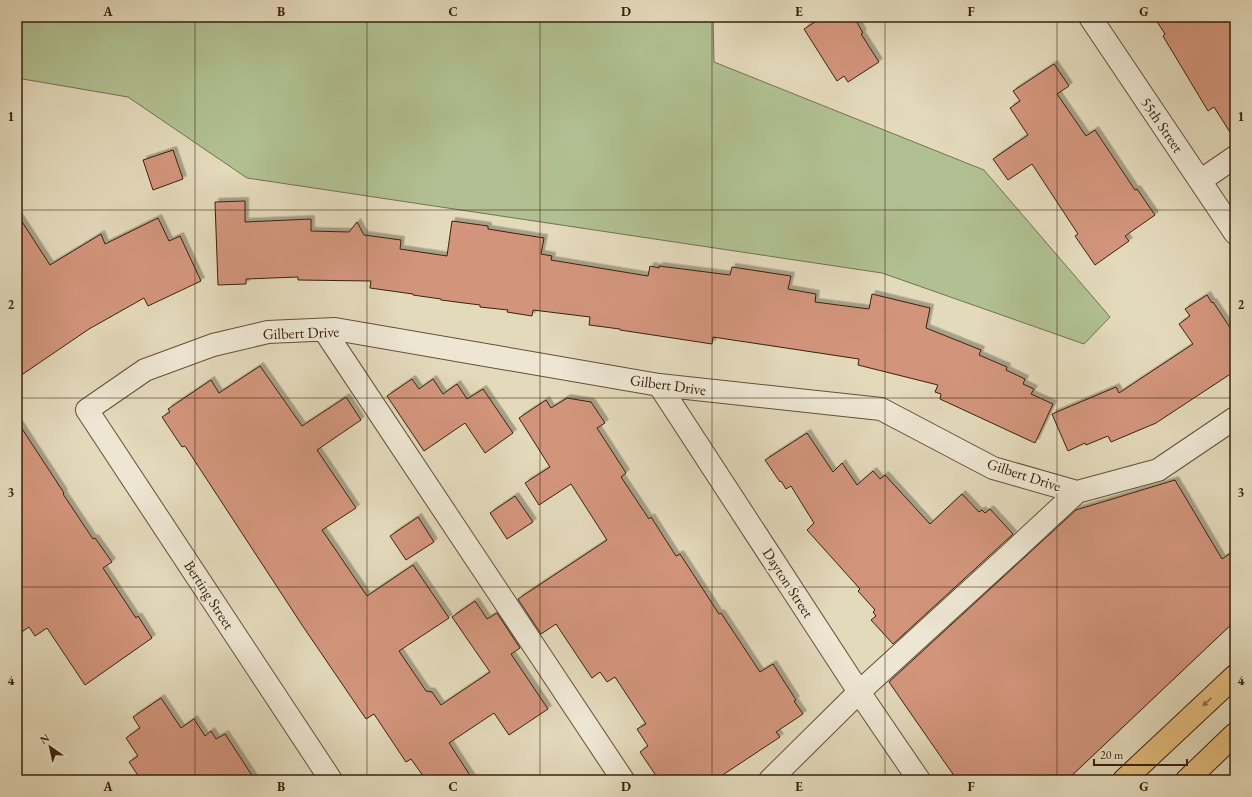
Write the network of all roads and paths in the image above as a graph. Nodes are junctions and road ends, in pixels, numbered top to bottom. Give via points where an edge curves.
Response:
1 (1090, 17) edge
2 (1235, 157) edge
3 (1200, 181) junction
4 (1235, 233) edge
5 (324, 330) junction
6 (659, 385) junction
7 (87, 410) joint
8 (1235, 418) edge
9 (1077, 492) junction
10 (1235, 676) edge
11 (859, 692) junction
12 (1235, 734) edge
13 (331, 780) edge
14 (623, 780) edge
15 (770, 780) edge
16 (919, 780) edge
17 (1124, 780) edge
18 (1187, 780) edge

1 - 3 street, 55th Street
2 - 3 street
3 - 4 street, 55th Street
5 - 6 street, Gilbert Drive via 335,329
5 - 7 street, Gilbert Drive via 268,332 213,345 145,370
5 - 14 street
6 - 9 street, Gilbert Drive via 881,409 993,468
6 - 11 street, Dayton Street
7 - 13 street, Berting Street
8 - 9 street, Gilbert Drive via 1158,470
9 - 11 street
10 -> 17 main road
11 - 15 street
11 - 16 street, Dayton Street
12 - 18 main road

